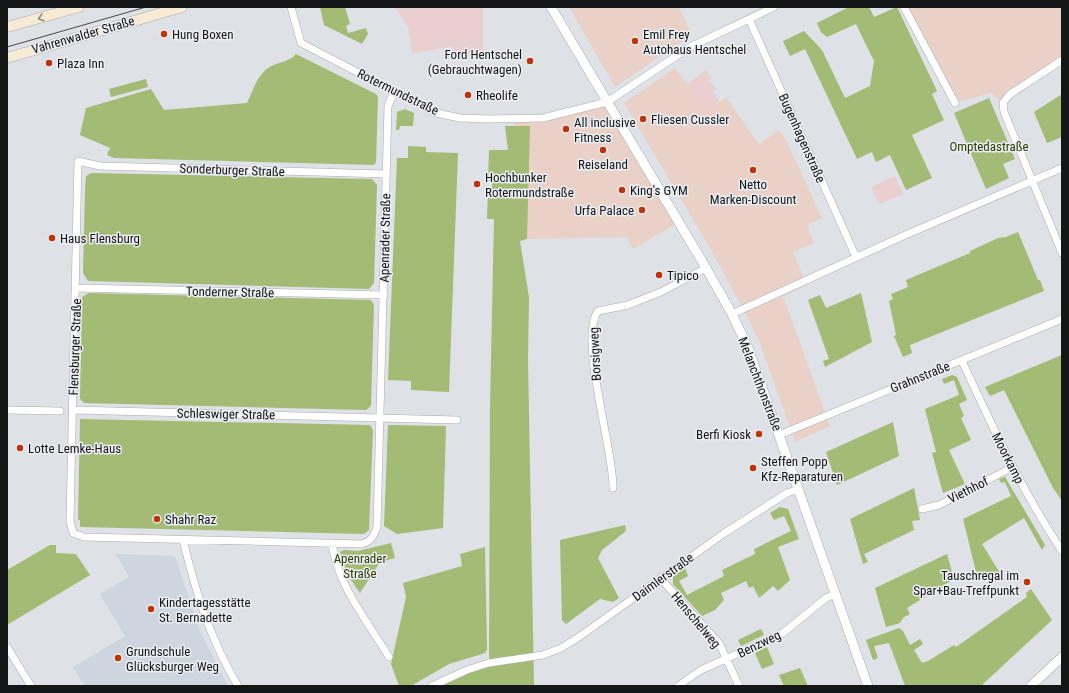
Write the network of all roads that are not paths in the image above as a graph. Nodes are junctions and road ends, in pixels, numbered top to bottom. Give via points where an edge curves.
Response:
1 (79, 7) edge
2 (182, 7) edge
3 (291, 7) edge
4 (552, 7) edge
5 (774, 7) edge
6 (904, 7) edge
7 (749, 19) junction
8 (7, 27) edge
9 (7, 58) edge
10 (1062, 60) edge
11 (394, 92) junction
12 (607, 102) junction
13 (955, 102) dead end
14 (78, 160) joint
15 (1062, 168) edge
16 (386, 174) junction
17 (1032, 180) junction
18 (1062, 253) edge
19 (856, 257) junction
20 (706, 268) junction
21 (76, 288) junction
22 (384, 295) junction
23 (732, 314) junction
24 (1062, 319) edge
25 (962, 361) junction
26 (7, 410) edge
27 (73, 410) junction
28 (60, 411) dead end
29 (379, 418) junction
30 (457, 420) dead end
31 (779, 434) junction
32 (1013, 467) junction
33 (612, 488) dead end
34 (799, 489) junction
35 (922, 509) dead end
36 (73, 533) joint
37 (183, 540) junction
38 (332, 543) junction
39 (1062, 551) edge
40 (660, 578) junction
41 (835, 594) junction
42 (7, 647) edge
43 (390, 657) dead end
44 (1062, 657) edge
45 (727, 659) junction
46 (31, 686) edge
47 (238, 686) edge
48 (432, 686) edge
49 (678, 686) edge
50 (739, 686) edge
51 (868, 686) edge
52 (1031, 686) edge

1 -> 8 main road
2 - 9 main road, Vahrenwalder Straße
3 - 11 street, Rotermundstraße via 301,43
4 - 12 street, Melanchthonstraße
5 - 7 street, Rotermundstraße
6 - 13 street
7 - 12 street, Rotermundstraße via 681,52
7 - 19 street, Bugenhagenstraße
10 - 17 street via 1009,95 1003,103 1004,112
11 - 12 street, Rotermundstraße via 436,113 490,120 543,118
11 - 16 street, Apenrader Straße via 388,106
12 - 20 street, Melanchthonstraße
14 - 16 street, Sonderburger Straße via 100,166
14 - 21 street, Flensburger Straße
15 - 17 street
16 - 22 street, Apenrader Straße
17 - 18 street
17 - 19 street
19 - 23 street
20 - 23 street, Melanchthonstraße
20 - 33 street, Borsigweg via 661,292 628,305 598,311 594,317 593,348 599,401 613,473
21 - 22 street, Tonderner Straße
21 - 27 street, Flensburger Straße
22 - 29 street, Apenrader Straße
23 - 31 street, Melanchthonstraße via 748,348
24 - 25 street, Grahnstraße
25 - 31 street, Grahnstraße
25 - 32 street, Moorkamp
26 - 28 street
27 - 29 street, Schleswiger Straße
27 - 36 street, Flensburger Straße via 70,520
29 - 30 street, Schleswiger Straße
29 - 38 street, Apenrader Straße via 375,534 367,542
31 - 34 street, Melanchthonstraße
32 - 35 street, Viethhof via 939,505
32 - 39 street, Moorkamp via 1029,499
34 - 40 street, Daimlerstraße via 787,493
34 - 41 street, Melanchthonstraße
36 - 37 street, Apenrader Straße via 84,537
37 - 38 street, Apenrader Straße
37 - 47 street via 210,632 223,662
38 - 43 street via 334,557 348,589
40 - 45 street, Henschelweg via 712,634
40 - 48 street, Daimlerstraße via 561,648 525,659 489,663
41 - 45 street, Benzweg via 826,598 783,633
41 - 51 street, Melanchthonstraße
42 - 46 street
44 - 52 street
45 - 49 street, Benzweg via 701,670
45 - 50 street, Henschelweg

